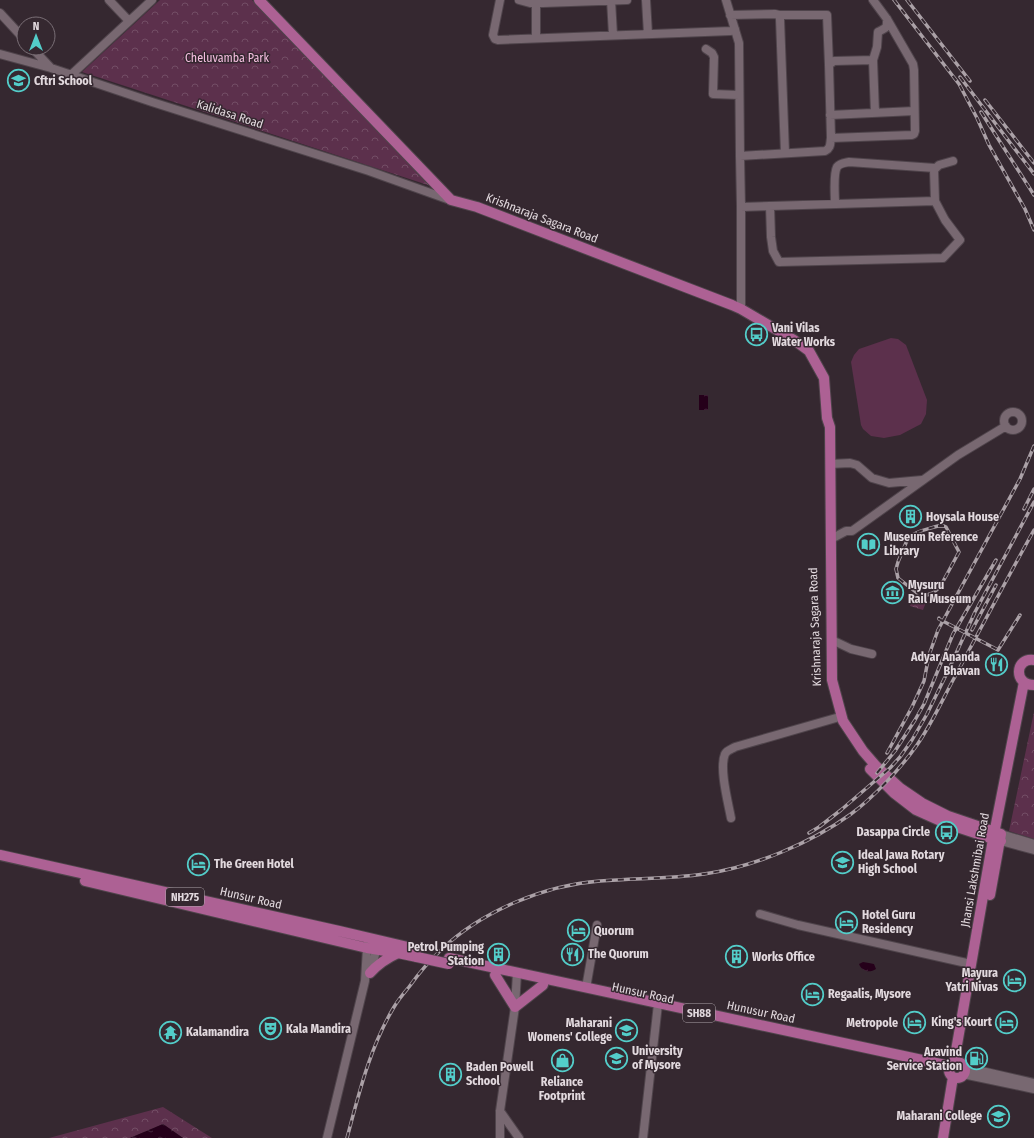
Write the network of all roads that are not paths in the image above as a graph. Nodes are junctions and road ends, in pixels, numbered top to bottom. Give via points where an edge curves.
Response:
1 (109, 0) edge
2 (152, 0) edge
3 (260, 0) edge
4 (500, 0) edge
5 (519, 0) edge
6 (611, 0) edge
7 (627, 0) edge
8 (646, 0) edge
9 (726, 0) edge
10 (873, 0) edge
11 (557, 1) edge
12 (536, 3) junction
13 (0, 13) edge
14 (730, 15) junction
15 (778, 16) junction
16 (887, 19) junction
17 (129, 21) junction
18 (735, 29) junction
19 (16, 30) edge
20 (648, 34) junction
21 (613, 35) junction
22 (536, 38) junction
23 (706, 48) dead end
24 (0, 54) edge
25 (40, 56) edge
26 (873, 60) junction
27 (829, 65) junction
28 (51, 68) junction
29 (71, 75) junction
30 (739, 95) junction
31 (914, 111) junction
32 (875, 112) junction
33 (830, 115) junction
34 (831, 138) junction
35 (785, 153) junction
36 (740, 156) junction
37 (953, 161) dead end
38 (935, 168) junction
39 (451, 200) junction
40 (936, 201) junction
41 (835, 204) junction
42 (770, 206) junction
43 (741, 207) junction
44 (742, 309) junction
45 (827, 418) junction
46 (1006, 426) dead end
47 (830, 464) junction
48 (923, 480) junction
49 (829, 527) junction
50 (846, 531) junction
51 (829, 539) junction
52 (832, 640) junction
53 (872, 654) dead end
54 (1034, 660) edge
55 (1029, 684) edge
56 (836, 718) junction
57 (731, 818) dead end
58 (998, 836) junction
59 (1034, 844) edge
60 (1034, 850) edge
61 (0, 855) edge
62 (0, 862) edge
63 (760, 914) dead end
64 (597, 925) dead end
65 (373, 944) junction
66 (398, 953) junction
67 (417, 954) junction
68 (449, 961) junction
69 (971, 964) junction
70 (495, 975) junction
71 (367, 977) junction
72 (516, 977) junction
73 (543, 985) junction
74 (586, 988) junction
75 (658, 1006) junction
76 (514, 1007) junction
77 (956, 1070) junction
78 (1034, 1083) edge
79 (1034, 1089) edge
80 (500, 1111) junction
81 (327, 1138) edge
82 (500, 1138) edge
83 (519, 1138) edge
84 (643, 1138) edge
85 (943, 1138) edge
86 (950, 1138) edge

1 - 17 street
2 - 17 street
3 - 39 main road
4 - 22 street via 493,34 495,39
5 - 12 street
6 - 7 street
6 - 11 street
6 - 21 street
8 - 20 street
9 - 14 street
10 - 16 street
11 - 12 street
12 - 22 street
13 - 19 street
14 - 15 street
14 - 18 street
15 - 27 street via 827,15
15 - 35 street
16 - 26 street via 885,29 878,32
16 - 31 street via 913,64
17 - 29 street
18 - 20 street
18 - 30 street via 739,43
20 - 21 street
21 - 22 street
23 - 30 street via 714,57 713,94
24 - 28 street, Kalidasa Road
25 - 28 street
26 - 27 street via 834,61
26 - 32 street
27 - 33 street
28 - 29 street, Kalidasa Road
29 - 39 street, Kalidasa Road
30 - 36 street
31 - 32 street
31 - 34 street via 915,131 912,135
32 - 33 street
33 - 34 street
34 - 35 street via 829,149 825,151
35 - 36 street
36 - 43 street
37 - 38 street
38 - 40 street
38 - 41 street via 841,163 835,174
39 - 44 main road, Krishnaraja Sagara Road via 477,207
40 - 41 street
40 - 42 street via 945,220 960,240 942,258 779,262 773,251
41 - 42 street
42 - 43 street
43 - 44 street
44 - 45 main road, Krishnaraja Sagara Road via 809,351 824,378
45 - 47 main road, Krishnaraja Sagara Road via 830,427
45 - 49 main road, Krishnaraja Sagara Road via 824,427
46 - 48 street
47 - 48 street via 850,463 872,478 889,483
47 - 49 main road, Krishnaraja Sagara Road
48 - 50 street via 852,531
49 - 50 street
49 - 51 main road, Krishnaraja Sagara Road
50 - 51 street
51 - 52 main road, Krishnaraja Sagara Road
51 - 56 main road, Krishnaraja Sagara Road via 827,681
52 - 53 street via 851,649
52 - 58 main road, Krishnaraja Sagara Road via 832,680 843,721 862,751 900,788 922,803
54 - 55 main road, Jhansi Lakshmibai Road via 1026,661 1020,667 1019,676
55 - 58 main road, Jhansi Lakshmibai Road
56 - 57 street via 728,750 723,768
56 - 58 main road, Krishnaraja Sagara Road via 870,770 916,810 945,823
58 - 59 street
58 - 60 street
58 - 69 main road, Jhansi Lakshmibai Road
58 - 77 main road, Jhansi Lakshmibai Road
61 - 65 main road, Hunsur Road / NH275
62 - 65 main road via 190,906
63 - 69 street
64 - 74 street
65 - 66 main road
65 - 67 main road, Hunsur Road / SH88
65 - 71 street
66 - 67 main road
66 - 71 main road via 384,960
67 - 68 main road, Hunsur Road / SH88
68 - 70 main road, Hunsur Road
68 - 72 main road, Hunusur Road / SH88
69 - 77 main road, Jhansi Lakshmibai Road
70 - 72 main road, Hunsur Road
70 - 76 main road
71 - 81 street
72 - 73 main road, Hunsur Road
72 - 74 main road, Hunusur Road / SH88
72 - 76 street
73 - 75 main road, Hunsur Road
73 - 76 main road
74 - 75 main road, Hunusur Road / SH88
75 - 77 main road, Hunusur Road / SH88
75 - 84 street
76 - 80 street
77 - 78 street via 986,1072
77 - 79 street
77 - 85 main road, Jhansi Lakshmibai Road
77 - 86 main road, Jhansi Lakshmibai Road
80 - 82 street
80 - 83 street

